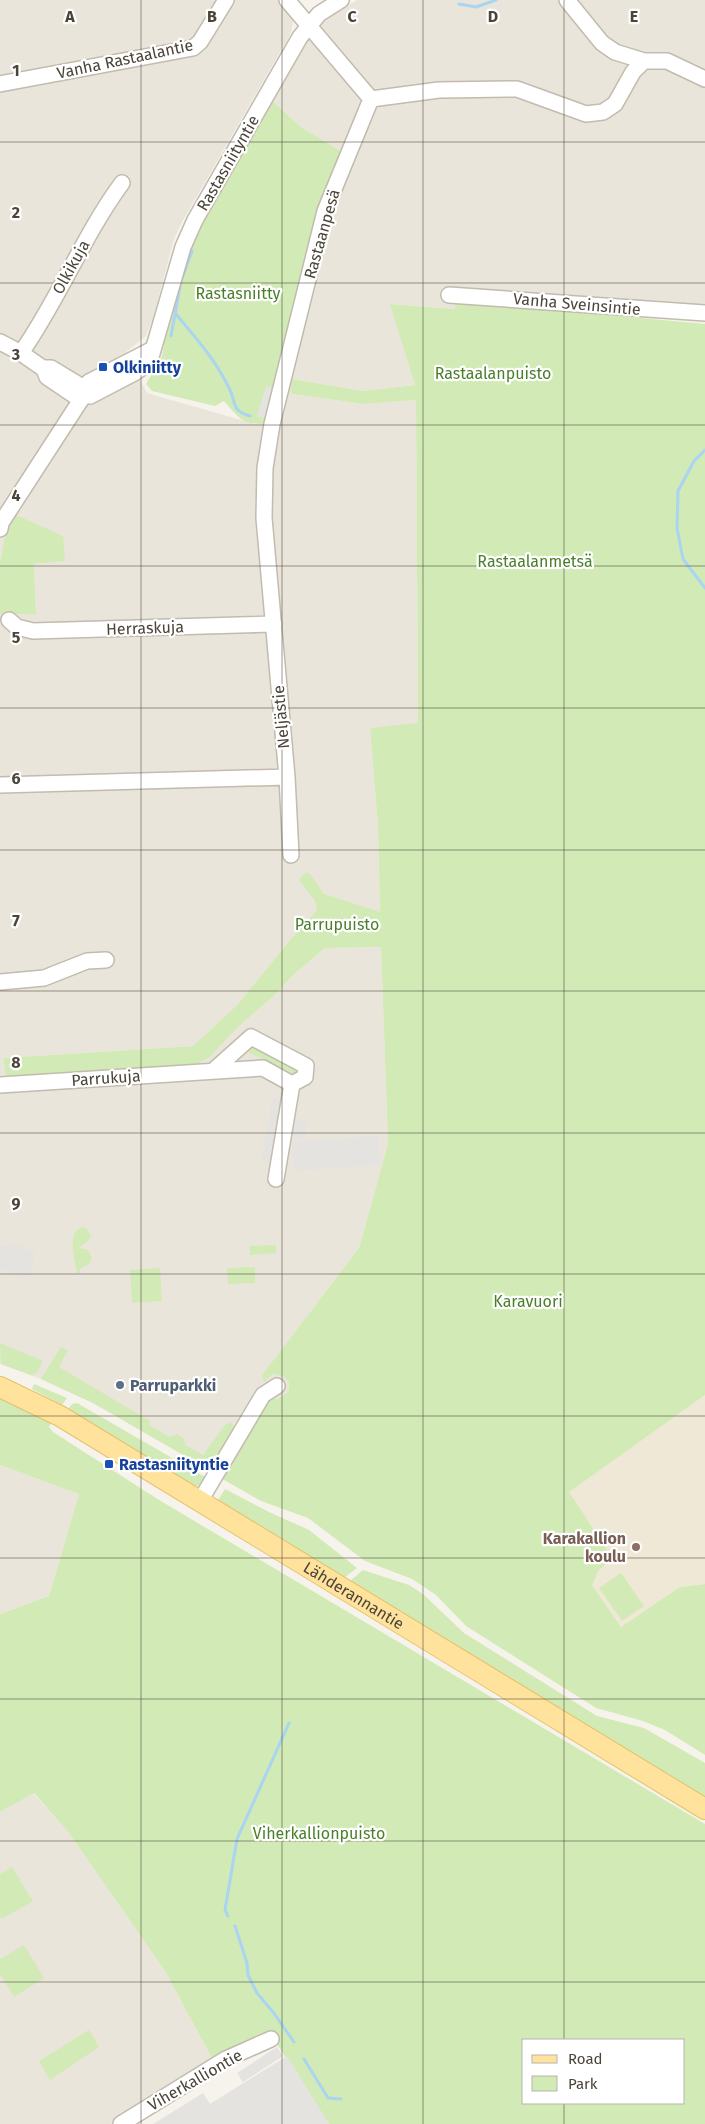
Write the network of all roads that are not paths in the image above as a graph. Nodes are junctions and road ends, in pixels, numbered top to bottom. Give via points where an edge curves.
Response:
1 (226, 0) edge
2 (287, 0) edge
3 (341, 0) edge
4 (567, 0) edge
5 (309, 26) junction
6 (644, 61) junction
7 (705, 79) edge
8 (0, 84) edge
9 (370, 99) junction
10 (122, 183) dead end
11 (449, 295) dead end
12 (705, 313) edge
13 (0, 342) edge
14 (21, 353) junction
15 (285, 372) joint
16 (83, 394) junction
17 (0, 525) edge
18 (9, 622) edge
19 (274, 624) junction
20 (287, 778) junction
21 (0, 785) edge
22 (291, 855) dead end
23 (106, 960) dead end
24 (0, 982) edge
25 (213, 1071) junction
26 (292, 1084) junction
27 (0, 1085) edge
28 (276, 1179) dead end
29 (277, 1386) dead end
30 (0, 1387) edge
31 (200, 1501) junction
32 (705, 1809) edge
33 (271, 2039) dead end
34 (121, 2124) edge

1 - 8 street, Vanha Rastaalantie via 193,48
2 - 5 street
3 - 5 street, Rastasniityntie via 319,14
4 - 6 street via 602,43 615,52
5 - 9 street
5 - 16 street, Rastasniityntie via 189,234 151,357 143,367 90,396
6 - 7 street via 667,60
6 - 9 street via 633,72 616,104 603,112 586,114 517,89 439,90
9 - 15 street, Rastaanpesä via 325,211
10 - 14 street, Olkikuja via 80,248
11 - 12 street, Vanha Sveinsintie
13 - 14 street
14 - 16 street via 44,369 52,368
15 - 19 street, Neljästie via 265,468 264,518
16 - 17 street
18 - 19 street, Herraskuja via 33,631
19 - 20 street, Neljästie
20 - 21 street
20 - 22 street, Neljästie
23 - 24 street via 87,961 44,978
25 - 26 street, Parrukuja via 263,1068
25 - 26 street via 251,1036 306,1066 305,1077
25 - 27 street, Parrukuja
26 - 28 street
29 - 31 street via 262,1396
30 - 31 main road, Lähderannantie via 60,1416
31 - 32 main road, Lähderannantie
33 - 34 street, Viherkalliontie via 226,2059

